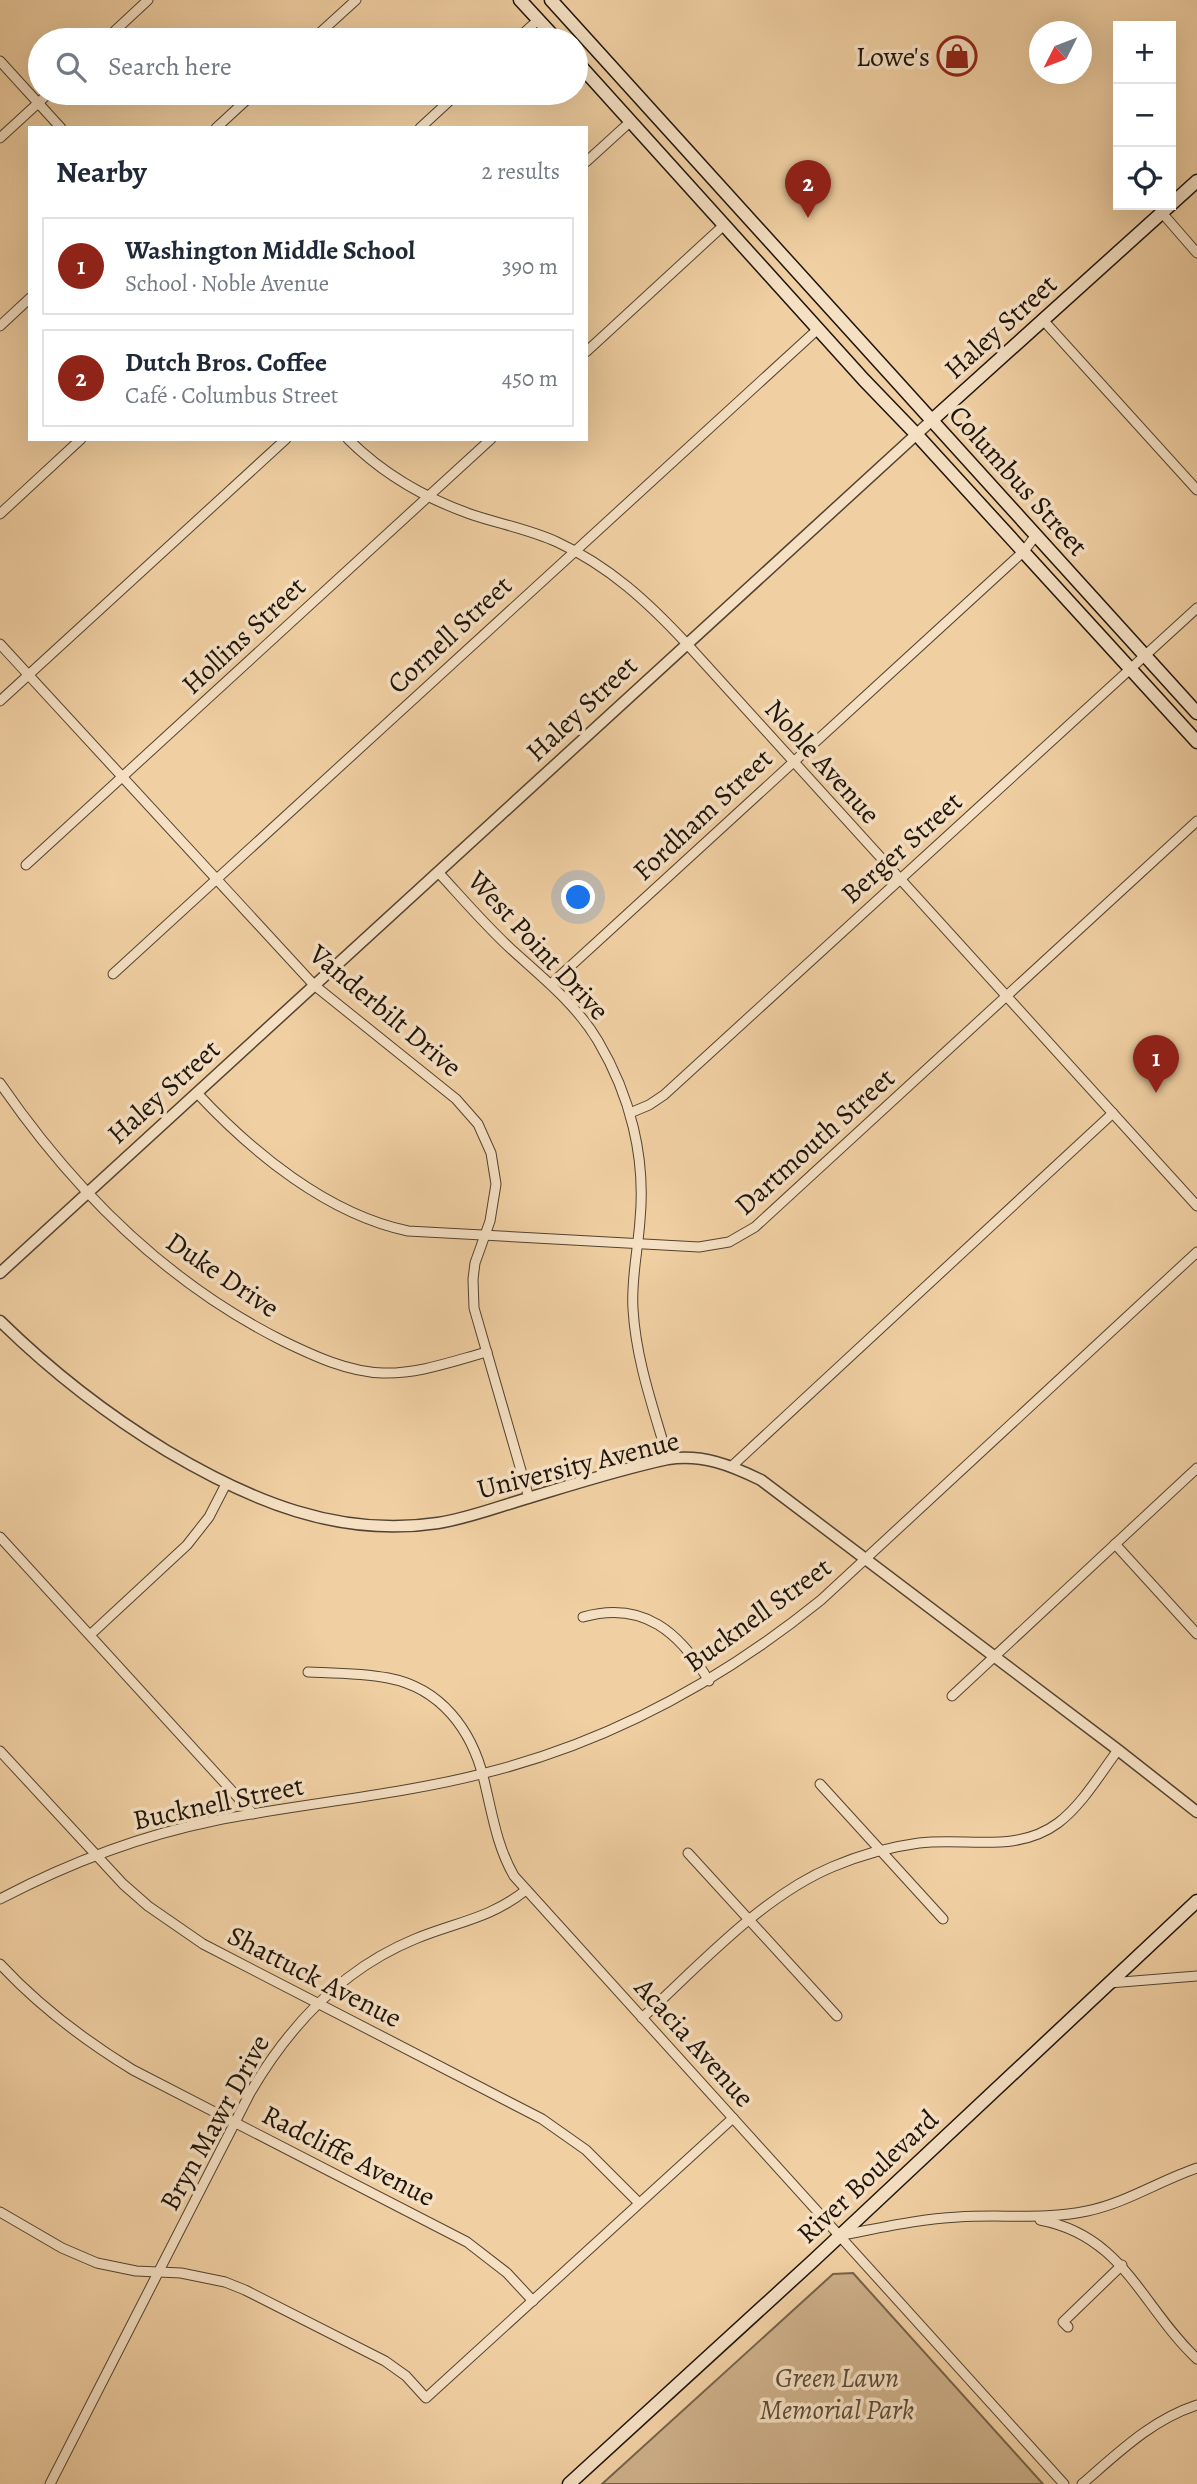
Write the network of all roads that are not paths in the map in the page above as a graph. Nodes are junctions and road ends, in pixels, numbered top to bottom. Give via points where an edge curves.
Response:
1 (148, 0) edge
2 (356, 0) edge
3 (520, 0) edge
4 (551, 0) edge
5 (538, 20) junction
6 (118, 28) edge
7 (325, 28) edge
8 (529, 28) edge
9 (546, 28) edge
10 (577, 28) edge
11 (588, 41) edge
12 (0, 61) edge
13 (588, 74) edge
14 (28, 92) edge
15 (646, 104) junction
16 (36, 105) edge
17 (40, 105) edge
18 (241, 105) edge
19 (445, 105) edge
20 (631, 121) junction
21 (59, 126) edge
22 (218, 126) edge
23 (422, 126) edge
24 (0, 138) edge
25 (588, 160) edge
26 (1197, 181) edge
27 (742, 211) junction
28 (1163, 214) junction
29 (724, 225) junction
30 (1197, 253) edge
31 (28, 300) edge
32 (834, 313) junction
33 (1043, 320) junction
34 (0, 326) edge
35 (818, 329) junction
36 (588, 350) edge
37 (931, 421) junction
38 (917, 435) junction
39 (79, 441) edge
40 (284, 441) edge
41 (350, 441) edge
42 (489, 441) edge
43 (1197, 490) edge
44 (428, 497) junction
45 (0, 514) edge
46 (1035, 535) junction
47 (574, 550) junction
48 (1024, 551) junction
49 (1197, 608) edge
50 (0, 644) edge
51 (687, 644) junction
52 (1145, 656) junction
53 (1130, 669) junction
54 (29, 674) junction
55 (0, 701) edge
56 (1197, 713) edge
57 (1197, 742) edge
58 (793, 761) junction
59 (123, 777) junction
60 (1197, 821) edge
61 (26, 865) dead end
62 (438, 872) junction
63 (217, 878) junction
64 (900, 879) junction
65 (113, 974) dead end
66 (551, 984) junction
67 (314, 985) junction
68 (1006, 996) junction
69 (0, 1083) edge
70 (197, 1093) junction
71 (630, 1113) junction
72 (1113, 1113) junction
73 (89, 1192) junction
74 (1197, 1206) edge
75 (484, 1236) junction
76 (637, 1244) junction
77 (1197, 1252) edge
78 (0, 1273) edge
79 (0, 1321) edge
80 (487, 1352) junction
81 (668, 1459) junction
82 (732, 1466) junction
83 (1197, 1468) edge
84 (226, 1484) junction
85 (529, 1498) junction
86 (0, 1537) edge
87 (1115, 1544) junction
88 (866, 1560) junction
89 (583, 1617) dead end
90 (1197, 1634) edge
91 (90, 1635) junction
92 (995, 1656) junction
93 (308, 1672) dead end
94 (709, 1681) junction
95 (952, 1696) dead end
96 (1118, 1750) junction
97 (0, 1751) edge
98 (482, 1774) junction
99 (820, 1784) dead end
100 (1197, 1812) edge
101 (253, 1814) junction
102 (880, 1850) junction
103 (688, 1853) dead end
104 (96, 1856) junction
105 (526, 1890) junction
106 (0, 1899) edge
107 (1197, 1902) edge
108 (943, 1919) dead end
109 (749, 1921) junction
110 (0, 1964) edge
111 (1197, 1976) edge
112 (1109, 1983) junction
113 (318, 2003) junction
114 (837, 2016) dead end
115 (642, 2018) junction
116 (733, 2118) junction
117 (235, 2122) junction
118 (1197, 2168) edge
119 (639, 2203) junction
120 (0, 2213) edge
121 (1026, 2217) junction
122 (839, 2235) junction
123 (1122, 2265) junction
124 (159, 2272) junction
125 (533, 2301) junction
126 (1068, 2327) dead end
127 (1197, 2358) edge
128 (1197, 2405) edge
129 (50, 2484) edge
130 (569, 2484) edge
131 (1064, 2484) edge
132 (1082, 2484) edge

1 - 6 street
2 - 7 street
3 - 5 main road
4 - 10 main road, Columbus Street
5 - 8 street
5 - 9 main road
11 - 15 main road, Columbus Street
12 - 14 street
13 - 20 main road, Columbus Street
15 - 20 main road
15 - 27 main road, Columbus Street
16 - 24 street
17 - 21 street
18 - 22 street
19 - 23 street
20 - 25 street
20 - 29 main road, Columbus Street
26 - 28 main road, Haley Street
27 - 29 main road
27 - 32 main road, Columbus Street
28 - 30 street
28 - 33 main road, Haley Street
29 - 35 main road, Columbus Street
29 - 36 street
31 - 34 street
32 - 35 main road
32 - 37 main road, Columbus Street
33 - 37 main road, Haley Street
33 - 43 street
35 - 38 main road, Columbus Street
35 - 47 street, Cornell Street
37 - 38 street, Haley Street
37 - 46 main road, Columbus Street
38 - 48 main road, Columbus Street
38 - 51 street, Haley Street
39 - 45 street
40 - 54 street
41 - 44 street, Noble Avenue via 380,467
42 - 44 street, Hollins Street
44 - 47 street, Noble Avenue
44 - 59 street, Hollins Street
46 - 48 street, Fordham Street
46 - 52 main road, Columbus Street
47 - 51 street, Noble Avenue via 630,588
47 - 63 street, Cornell Street
48 - 53 main road, Columbus Street
48 - 58 street, Fordham Street
49 - 52 street, Berger Street
50 - 54 street, Vanderbilt Drive
51 - 58 street, Noble Avenue
51 - 62 street, Haley Street
52 - 53 street, Berger Street
52 - 56 main road, Columbus Street
53 - 57 main road, Columbus Street
53 - 64 street, Berger Street
54 - 55 street
54 - 59 street, Vanderbilt Drive
58 - 64 street, Noble Avenue
58 - 66 street, Fordham Street
59 - 61 street, Hollins Street
59 - 63 street, Vanderbilt Drive
60 - 68 street, Dartmouth Street
62 - 66 street, West Point Drive
62 - 67 street, Haley Street
63 - 65 street, Cornell Street
63 - 67 street, Vanderbilt Drive
64 - 68 street, Noble Avenue
64 - 71 street, Berger Street via 664,1096
66 - 71 street, West Point Drive via 597,1039
67 - 70 street, Haley Street
67 - 75 street, Vanderbilt Drive via 456,1099 478,1124 491,1153 496,1184
68 - 72 street, Noble Avenue
68 - 76 street, Dartmouth Street via 744,1235 699,1247
69 - 73 street, Duke Drive
70 - 73 street, Haley Street
70 - 75 street, Dartmouth Street via 264,1157 348,1209 408,1231
71 - 76 street, West Point Drive via 641,1189
72 - 74 street, Noble Avenue
72 - 82 street
73 - 78 street, Haley Street
73 - 80 street, Duke Drive via 141,1245 200,1292 264,1332 323,1359 363,1371 401,1373
75 - 76 street, Dartmouth Street
75 - 80 street, Vanderbilt Drive via 475,1263 473,1294
76 - 81 street, West Point Drive via 635,1332
77 - 88 street, Bucknell Street
79 - 84 street, University Avenue via 81,1393
80 - 85 street, Vanderbilt Drive
81 - 82 street, University Avenue via 697,1457
81 - 85 street, University Avenue
82 - 88 street, University Avenue via 761,1480
83 - 87 street
84 - 85 street, University Avenue via 328,1521 391,1528 456,1520
84 - 91 street via 187,1545
86 - 91 street
87 - 90 street
87 - 92 street
88 - 92 street, University Avenue
88 - 94 street, Bucknell Street via 788,1627
89 - 94 street via 622,1613 652,1621 682,1641
91 - 101 street
92 - 95 street
92 - 96 street, University Avenue
93 - 98 street, Acacia Avenue via 390,1678 423,1691 463,1727
94 - 98 street, Bucknell Street via 596,1738
96 - 100 street, University Avenue
96 - 102 street via 1071,1812 1030,1838 1001,1843 920,1843
97 - 104 street, Shattuck Avenue
98 - 101 street, Bucknell Street
98 - 105 street, Acacia Avenue via 505,1860
99 - 102 street
101 - 104 street, Bucknell Street via 168,1832
102 - 108 street
102 - 109 street via 807,1879
103 - 109 street
104 - 106 street, Bucknell Street
104 - 113 street, Shattuck Avenue via 175,1926
105 - 113 street, Bryn Mawr Drive via 493,1912 386,1953
105 - 115 street, Acacia Avenue
107 - 112 main road, River Boulevard
109 - 114 street
109 - 115 street
110 - 117 street, Radcliffe Avenue via 43,2006 102,2051
111 - 112 street
112 - 122 main road, River Boulevard
113 - 117 street, Bryn Mawr Drive via 279,2046
113 - 119 street, Shattuck Avenue via 542,2119 586,2150
115 - 116 street, Acacia Avenue
116 - 119 street
116 - 122 street, Acacia Avenue
117 - 124 street, Bryn Mawr Drive
117 - 125 street, Radcliffe Avenue via 467,2242 507,2273
118 - 121 street via 1112,2204 1068,2215
119 - 125 street
120 - 124 street via 76,2255 118,2268
121 - 122 street via 926,2220
121 - 123 street via 1053,2222 1084,2236
122 - 130 main road, River Boulevard
122 - 131 street, Acacia Avenue
123 - 126 street via 1063,2322
123 - 127 street
124 - 125 street via 207,2277 245,2290 385,2361 426,2398
124 - 129 street, Bryn Mawr Drive
128 - 132 street via 1136,2437

